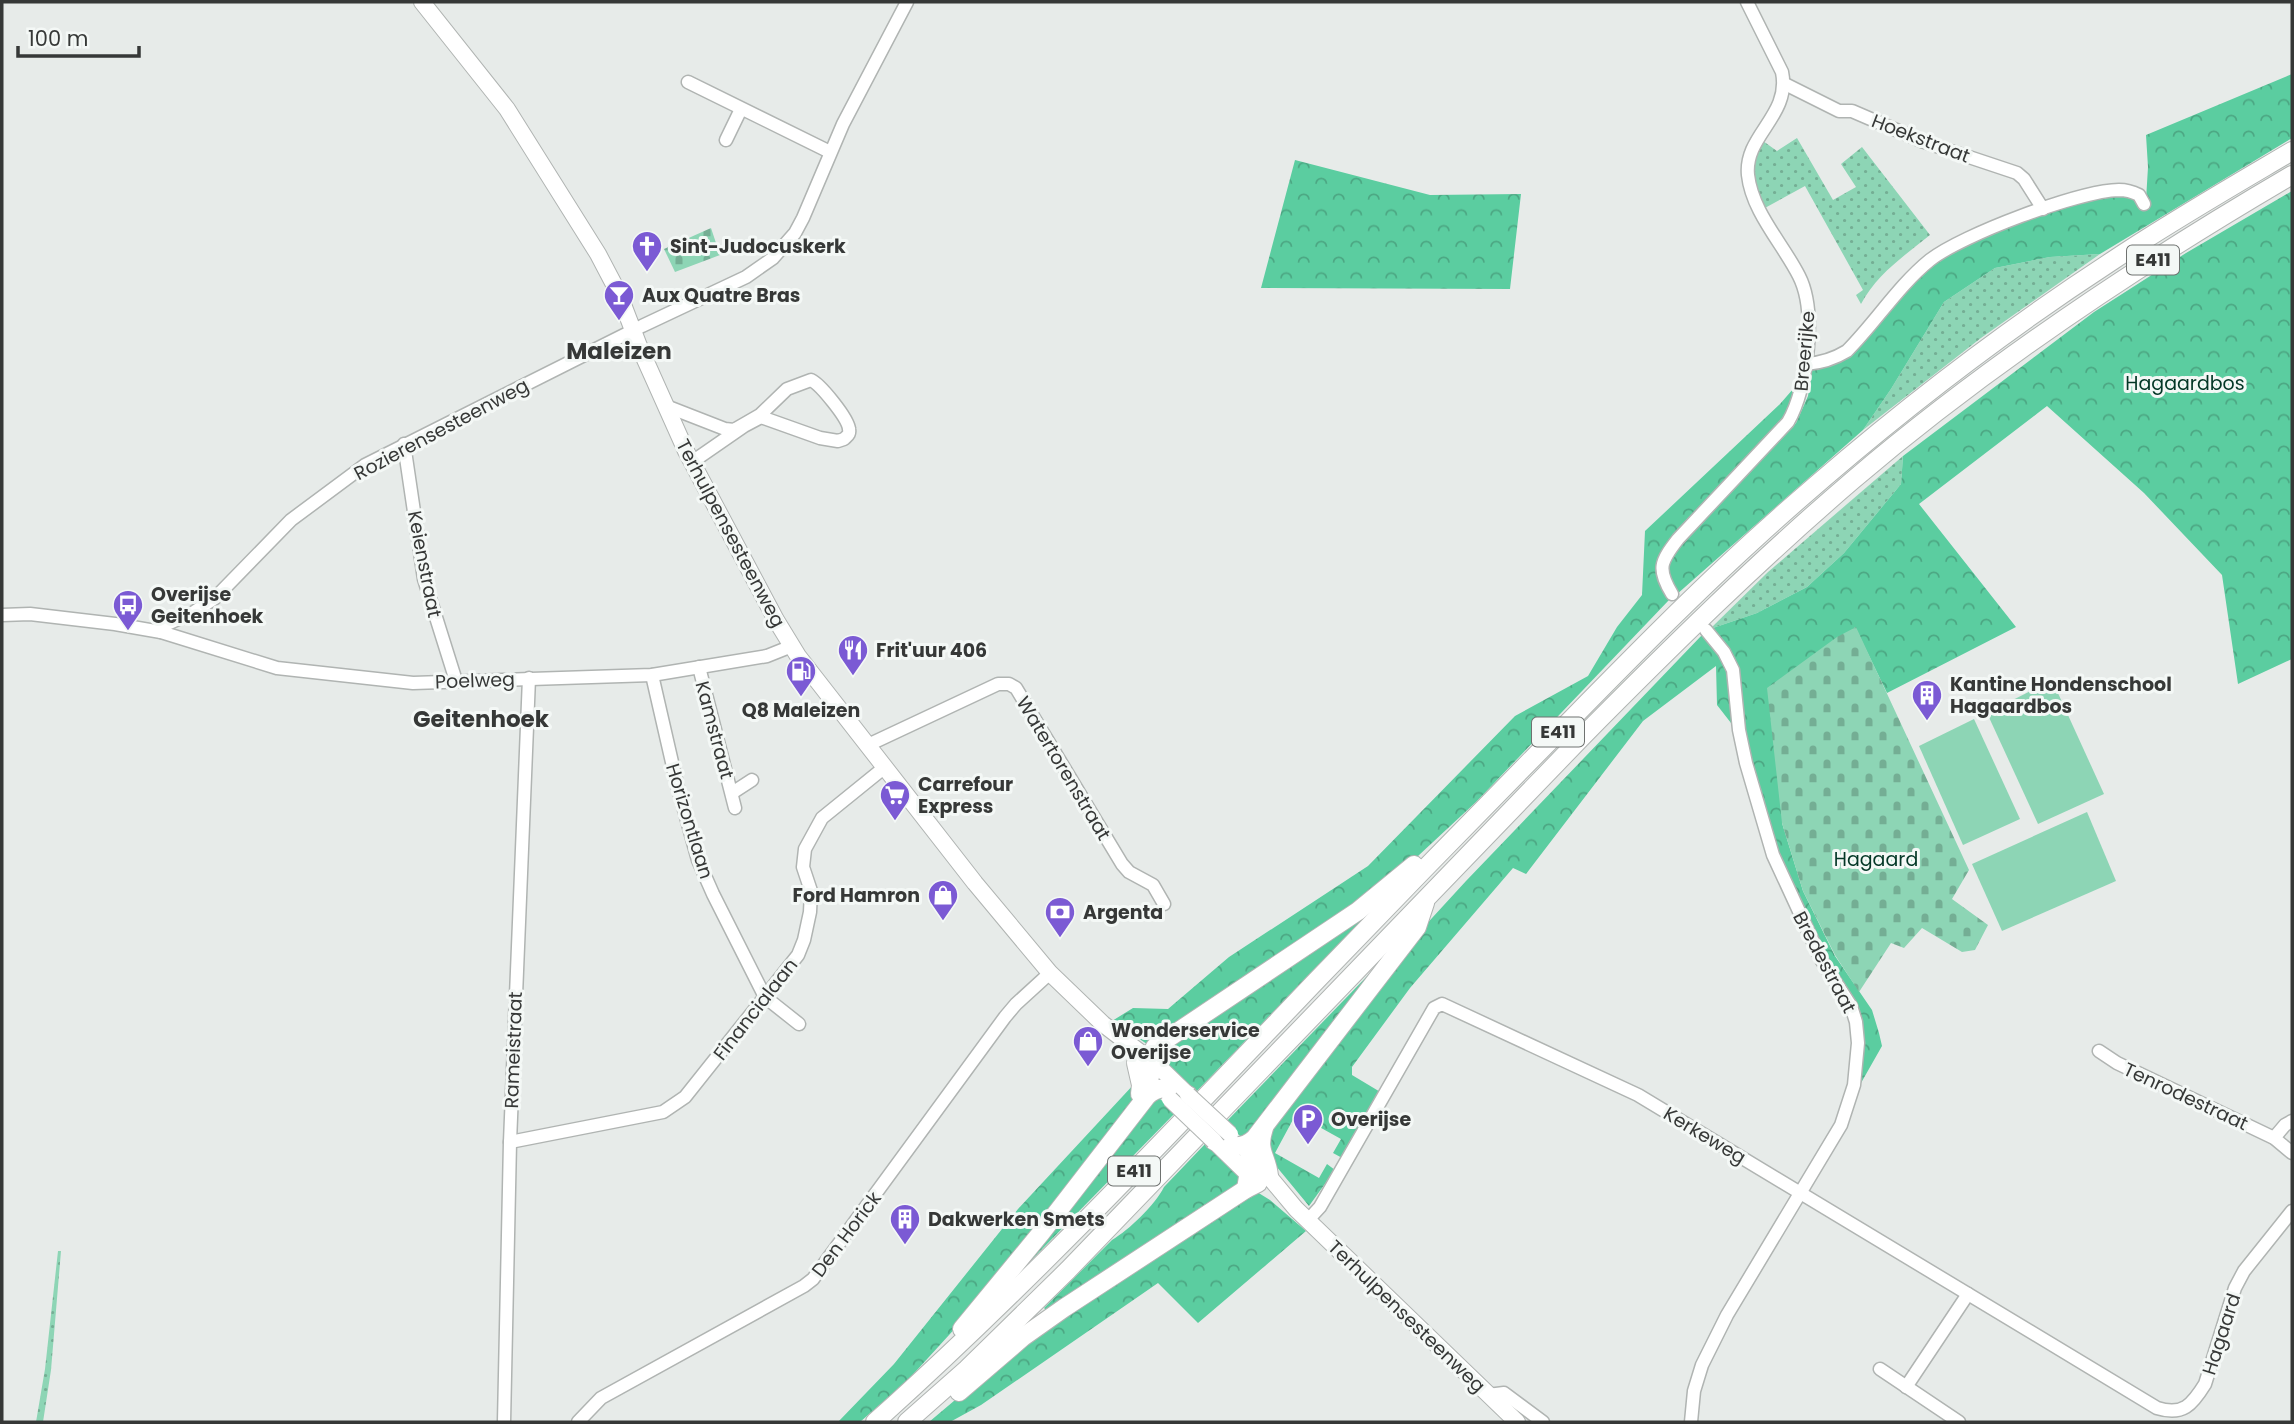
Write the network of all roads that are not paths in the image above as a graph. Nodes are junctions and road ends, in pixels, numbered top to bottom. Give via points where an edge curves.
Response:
1 (422, 2) edge
2 (907, 2) edge
3 (1746, 2) edge
4 (688, 82) dead end
5 (1785, 84) junction
6 (741, 108) junction
7 (726, 140) dead end
8 (2292, 151) edge
9 (830, 152) junction
10 (2292, 175) edge
11 (2144, 204) dead end
12 (2043, 209) junction
13 (633, 331) junction
14 (1805, 364) junction
15 (666, 406) junction
16 (404, 444) junction
17 (692, 462) junction
18 (1672, 594) dead end
19 (2, 615) edge
20 (1706, 630) dead end
21 (161, 632) junction
22 (792, 646) junction
23 (699, 667) junction
24 (652, 675) junction
25 (529, 678) junction
26 (456, 681) junction
27 (868, 746) junction
28 (884, 767) junction
29 (751, 780) dead end
30 (732, 793) junction
31 (735, 808) dead end
32 (1462, 830) junction
33 (1427, 898) junction
34 (1164, 904) dead end
35 (1050, 973) junction
36 (765, 997) junction
37 (799, 1024) dead end
38 (2099, 1051) dead end
39 (1143, 1054) junction
40 (1161, 1085) junction
41 (1188, 1095) joint
42 (1136, 1110) junction
43 (2292, 1121) edge
44 (1265, 1125) junction
45 (2274, 1138) junction
46 (1214, 1141) joint
47 (510, 1142) junction
48 (1240, 1149) junction
49 (2292, 1153) edge
50 (1255, 1181) junction
51 (1801, 1192) junction
52 (2292, 1211) edge
53 (1302, 1215) junction
54 (1968, 1294) junction
55 (950, 1355) junction
56 (967, 1369) junction
57 (1880, 1369) dead end
58 (1906, 1387) junction
59 (1488, 1395) junction
60 (951, 1398) junction
61 (2177, 1417) edge
62 (504, 1422) edge
63 (578, 1422) edge
64 (875, 1422) edge
65 (907, 1422) edge
66 (925, 1422) edge
67 (1517, 1422) edge
68 (1544, 1422) edge
69 (1691, 1422) edge
70 (1959, 1422) edge

1 - 13 main road, Terhulpensesteenweg via 507,109 598,254
2 - 9 street, Rozierensesteenweg
3 - 5 street
4 - 6 street
5 - 12 street, Hoekstraat via 1839,111 1852,111 1924,142 2017,173
5 - 14 street, Breerijke via 1784,95 1752,151 1748,171 1759,208 1805,290 1809,320
6 - 7 street
6 - 9 street
8 - 32 highway, E411 via 2111,261 2018,325 1868,441 1654,635
9 - 13 street, Rozierensesteenweg via 799,225 773,258 746,277
10 - 33 highway, E411 via 2115,283 1947,404 1855,479 1664,655
11 - 12 street via 2139,195 2117,190
12 - 14 street via 1943,251 1904,285 1847,351
13 - 15 main road, Terhulpensesteenweg
13 - 16 street, Rozierensesteenweg
14 - 18 street, Breerijke via 1798,406 1788,422 1666,554 1661,568
15 - 17 main road, Terhulpensesteenweg
15 - 17 street via 734,430 765,412 787,389 811,380 820,385 849,428 843,440 831,441 761,417
16 - 21 street, Rozierensesteenweg via 365,465 291,520 215,598 165,625
16 - 26 street, Keienstraat via 424,579
17 - 22 main road, Terhulpensesteenweg
19 - 21 street via 42,615
20 - 51 street, Bredestraat via 1733,670 1746,762 1773,855 1856,1022 1857,1065 1847,1109
21 - 26 street, Poelweg via 298,672 413,683
22 - 23 street, Poelweg via 767,656
22 - 27 main road, Terhulpensesteenweg
23 - 24 street, Poelweg
23 - 30 street, Kamstraat
24 - 25 street, Poelweg
24 - 36 street, Horizontlaan via 698,860
25 - 26 street, Poelweg
25 - 47 street, Rameistraat
27 - 28 main road, Terhulpensesteenweg
27 - 34 street, Watertorenstraat via 998,684 1009,684 1016,688 1122,864 1153,886
28 - 35 main road, Terhulpensesteenweg
28 - 36 street, Financialaan via 822,818 805,849 803,867 811,891 804,940 798,955
29 - 30 street, Kamstraat
30 - 31 street, Kamstraat
32 - 39 highway via 1437,844 1358,911
32 - 55 highway, E411 via 1062,1246
33 - 44 highway via 1417,927
33 - 56 highway, E411
35 - 39 main road, Terhulpensesteenweg via 1105,1030
35 - 63 street, Den Horick via 1005,1017 813,1279 601,1398
36 - 37 street, Horizontlaan
36 - 47 street, Financialaan via 674,1106 663,1112
38 - 45 street, Tenrodestraat
39 - 40 highway
39 - 42 highway
40 - 41 highway
40 - 42 highway
40 - 46 main road, bridge
41 - 48 main road, bridge
42 - 55 highway via 958,1333
43 - 45 street
44 - 48 highway
44 - 50 highway via 1261,1149 1268,1167
45 - 49 street
46 - 48 highway
47 - 62 street, Rameistraat
48 - 50 highway
50 - 53 main road, Terhulpensesteenweg
50 - 60 highway via 1064,1308
51 - 53 street, Kerkeweg via 1638,1095 1442,1004 1434,1008 1320,1207
51 - 54 street, Kerkeweg
51 - 69 street, Bredestraat via 1702,1365
52 - 61 street, Hagaard via 2244,1271 2228,1306 2205,1384
53 - 59 main road, Terhulpensesteenweg
54 - 58 street
54 - 61 street, Kerkeweg
55 - 64 highway, E411
56 - 60 highway
56 - 65 highway, E411
57 - 58 street
58 - 70 street
59 - 67 main road, Terhulpensesteenweg
59 - 68 street via 1504,1393
60 - 66 highway

